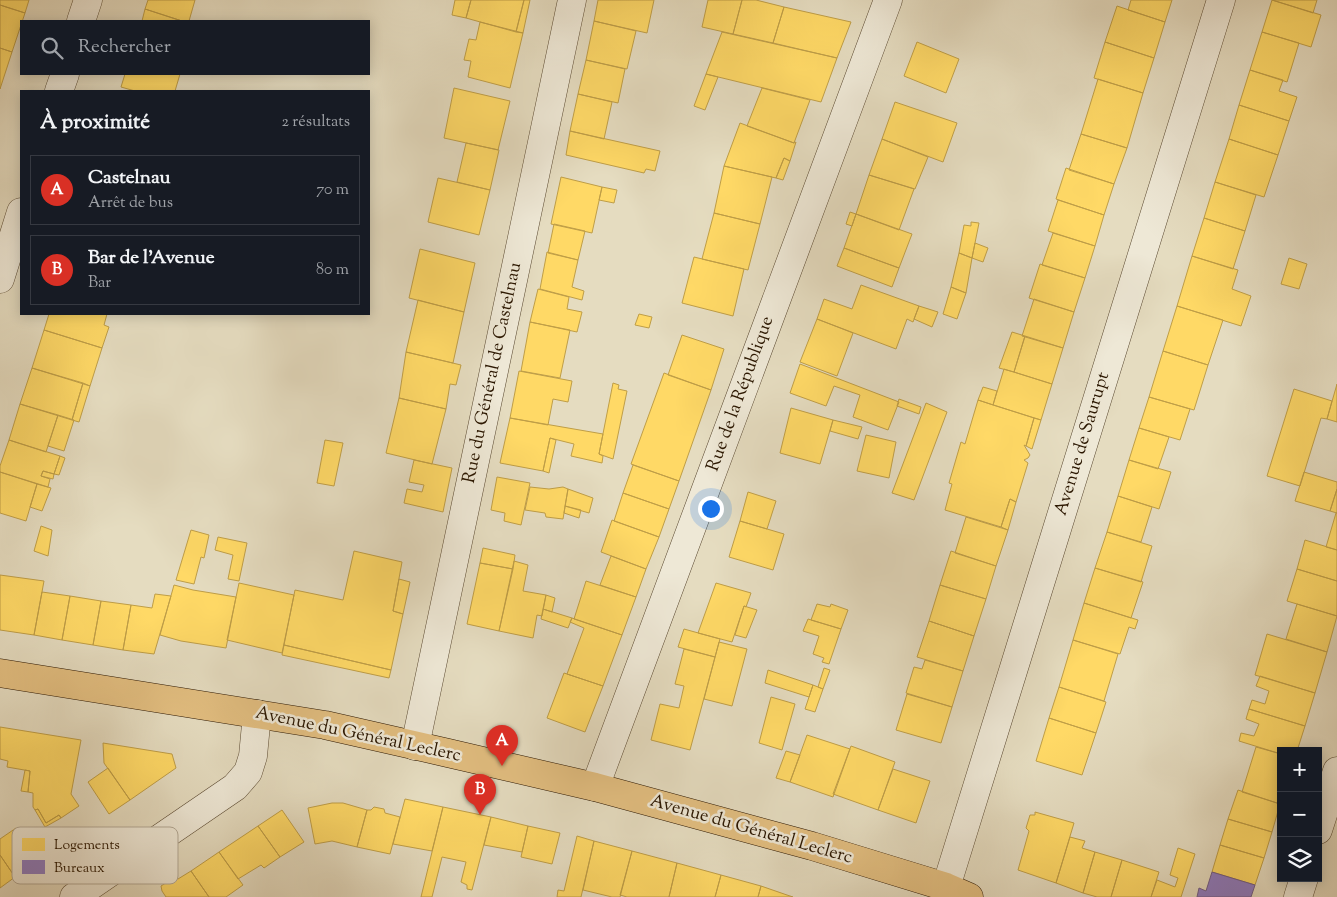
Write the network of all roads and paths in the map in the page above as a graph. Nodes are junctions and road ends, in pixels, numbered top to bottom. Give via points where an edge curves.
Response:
1 (88, 0) edge
2 (572, 0) edge
3 (888, 0) edge
4 (1221, 0) edge
5 (82, 20) edge
6 (65, 75) edge
7 (59, 90) edge
8 (20, 215) edge
9 (0, 279) edge
10 (0, 673) edge
11 (257, 714) junction
12 (415, 746) junction
13 (1337, 771) edge
14 (595, 788) junction
15 (1322, 818) edge
16 (176, 827) edge
17 (1303, 882) edge
18 (93, 884) edge
19 (958, 892) edge
20 (74, 897) edge
21 (1298, 897) edge

1 - 5 street
2 - 12 street, Rue du Général de Castelnau
3 - 14 street, Rue de la République
4 - 19 street, Avenue de Saurupt
6 - 7 street
8 - 9 street
10 - 11 main road, Avenue du Général Leclerc
11 - 12 main road, Avenue du Général Leclerc via 325,725
11 - 16 street via 248,772 235,787
12 - 14 main road, Avenue du Général Leclerc
13 - 15 street
14 - 19 main road, Avenue du Général Leclerc via 812,846
17 - 21 street
18 - 20 street

